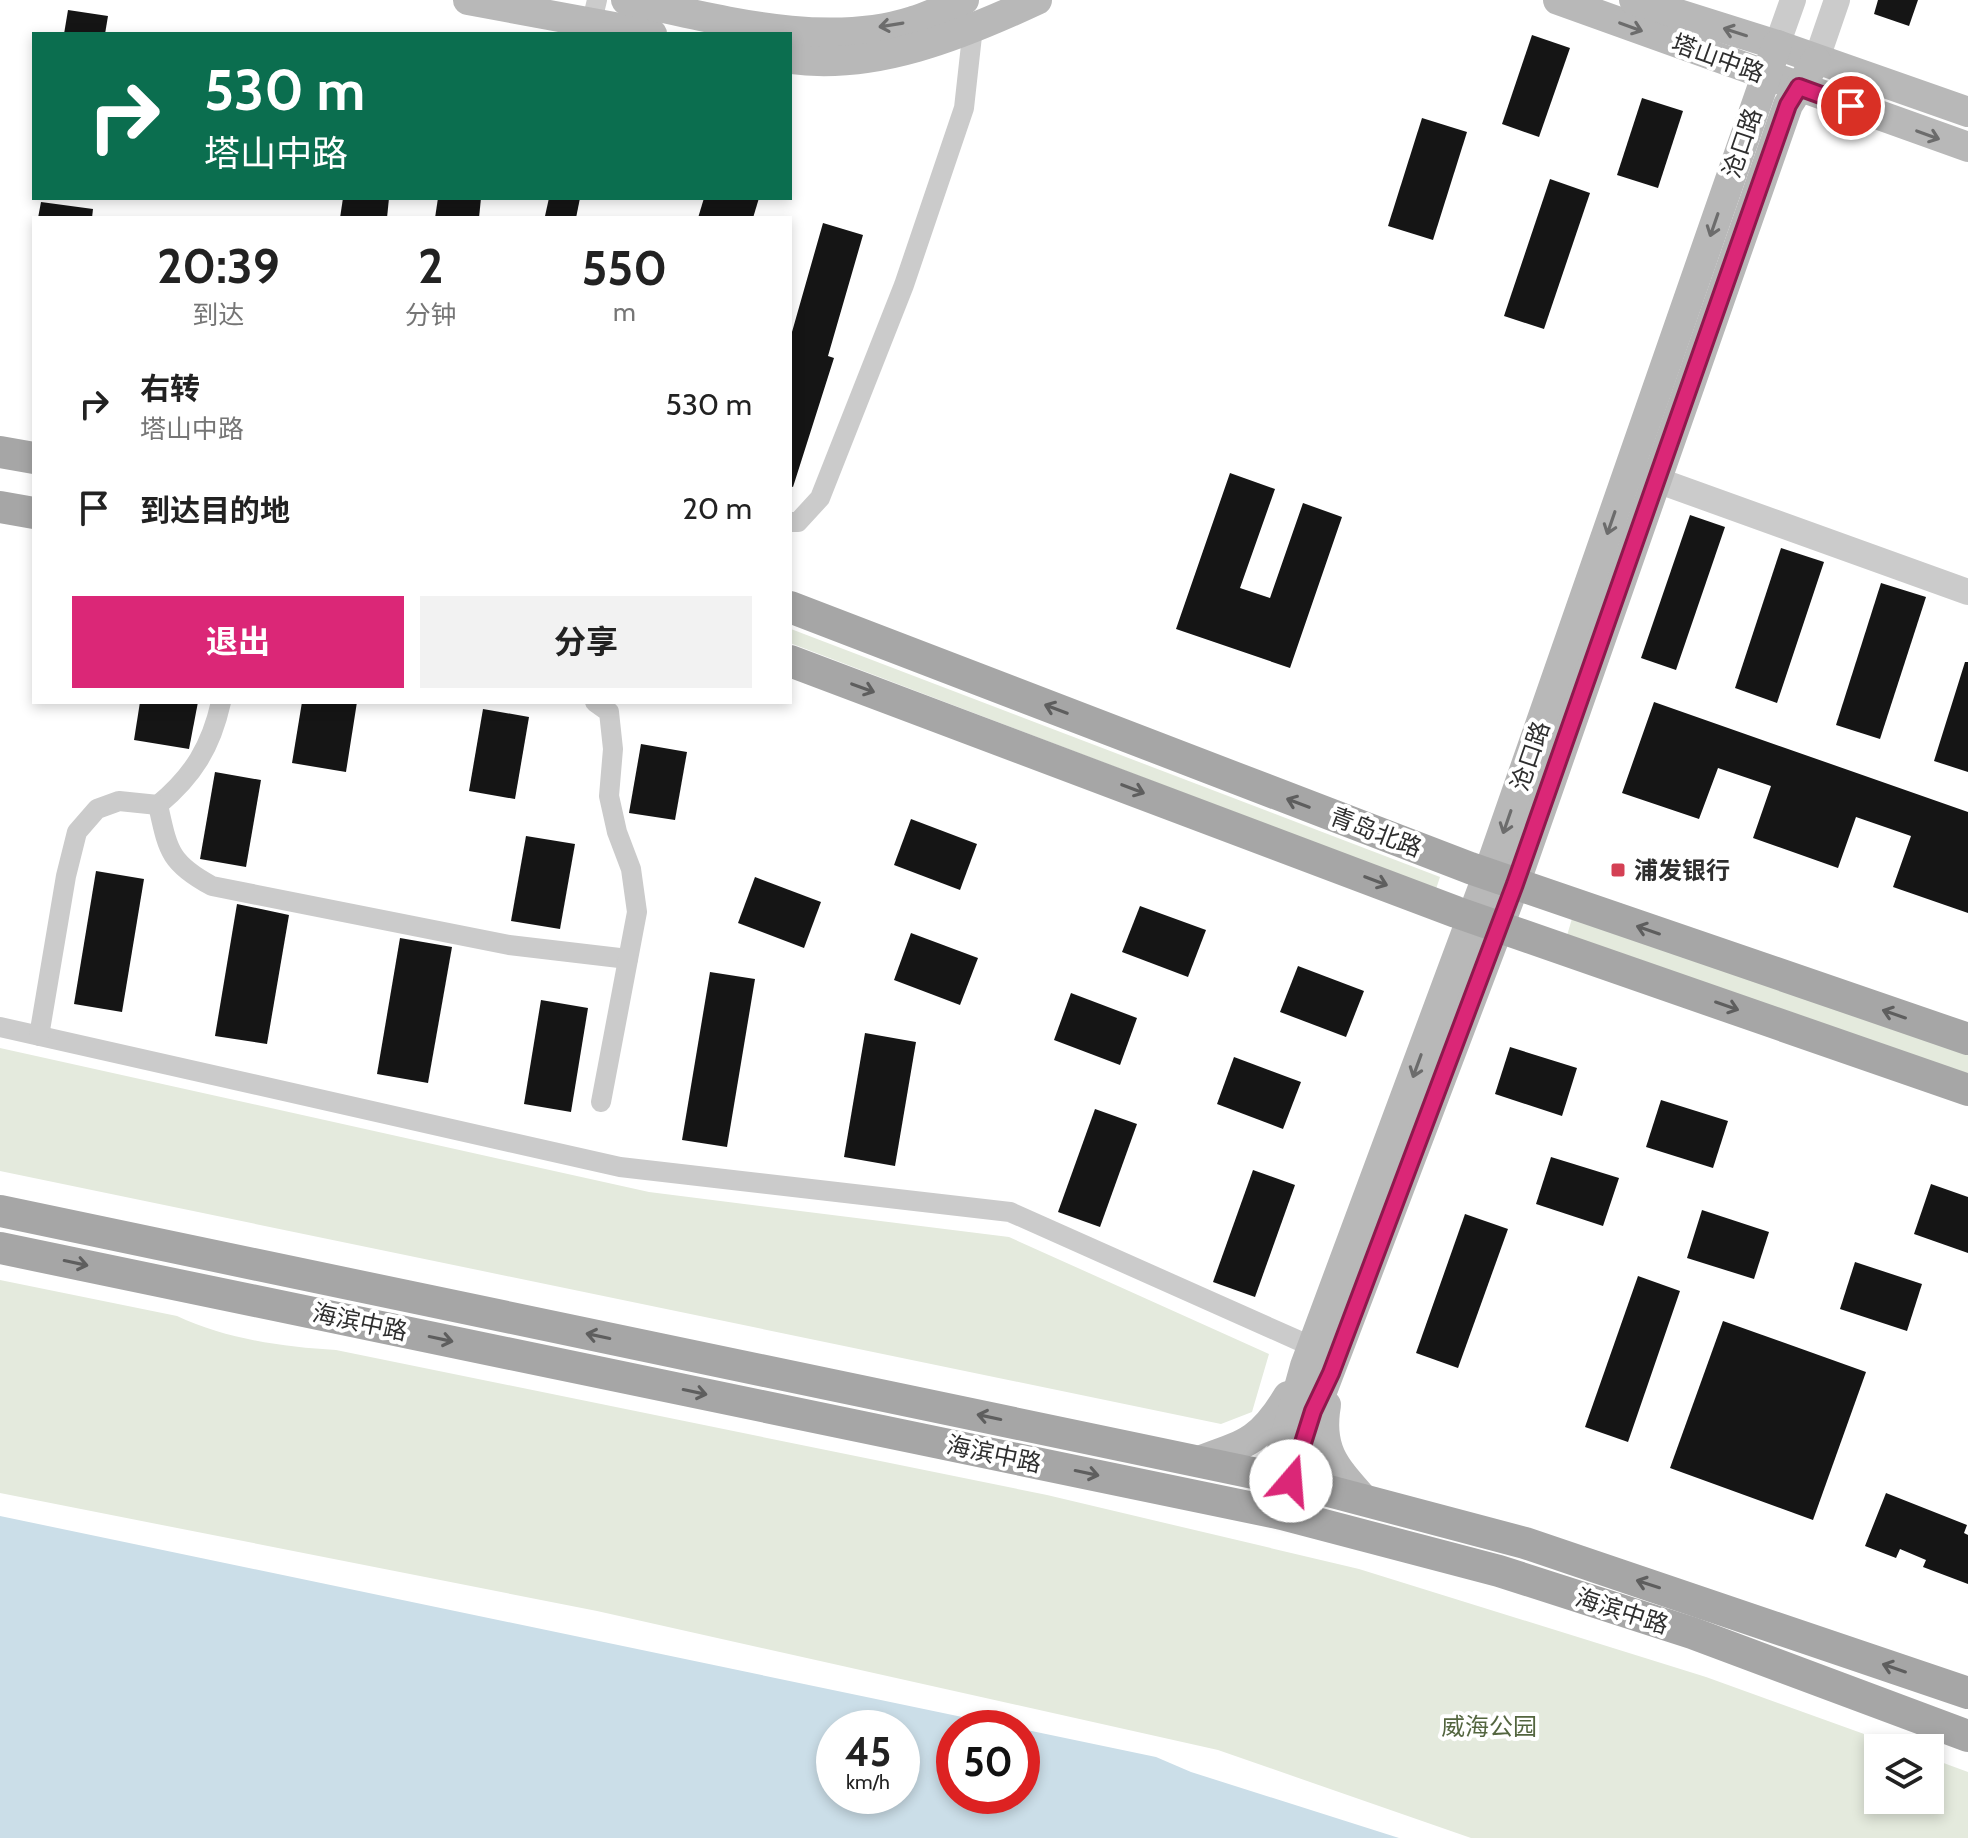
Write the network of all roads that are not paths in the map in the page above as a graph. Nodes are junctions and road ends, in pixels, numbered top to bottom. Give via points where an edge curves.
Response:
1 (468, 0) edge
2 (626, 0) edge
3 (1037, 0) edge
4 (1558, 0) edge
5 (1634, 0) edge
6 (1793, 0) edge
7 (1837, 0) edge
8 (594, 10) edge
9 (969, 13) edge
10 (647, 32) edge
11 (1777, 45) junction
12 (792, 59) edge
13 (1816, 61) junction
14 (1766, 76) junction
15 (1799, 87) junction
16 (1968, 112) edge
17 (1968, 147) edge
18 (0, 452) edge
19 (32, 458) edge
20 (1629, 471) junction
21 (1657, 480) junction
22 (0, 507) edge
23 (32, 513) edge
24 (792, 522) edge
25 (1968, 592) edge
26 (792, 608) edge
27 (792, 662) edge
28 (220, 704) edge
29 (598, 704) edge
30 (158, 805) junction
31 (1502, 879) junction
32 (1486, 922) junction
33 (628, 959) junction
34 (0, 1027) edge
35 (39, 1036) junction
36 (1968, 1039) edge
37 (1968, 1090) edge
38 (601, 1102) dead end
39 (0, 1211) edge
40 (0, 1248) edge
41 (1316, 1362) junction
42 (1198, 1461) junction
43 (1282, 1479) junction
44 (1365, 1501) junction
45 (1273, 1512) junction
46 (1968, 1693) edge
47 (1968, 1736) edge

1 - 8 main road
9 -> 2 main road via 863,30 797,32
3 - 9 main road
4 -> 14 main road, 塔山中路
11 -> 5 main road, 塔山中路
6 - 11 street, 沧口路
7 - 13 street, 沧口路
8 - 10 main road
9 - 12 main road via 918,48 862,58
9 - 24 street via 964,108 904,285 820,498
11 - 13 main road, 塔山中路
11 - 14 main road, 沧口路
13 - 15 main road, 沧口路
13 - 16 main road, 塔山中路
14 - 15 main road, 塔山中路
14 -> 20 main road, 沧口路
15 -> 17 main road, 塔山中路
15 - 21 main road, 沧口路 via 1788,105
18 - 19 main road
20 - 21 street
20 -> 31 main road, 沧口路
21 - 25 street
21 - 31 main road, 沧口路
22 - 23 main road
31 -> 26 main road, 青岛北路
27 -> 32 main road, 青岛北路
28 - 30 street via 204,752 184,783
29 - 33 street via 609,712 609,796 631,869 637,912
30 - 33 street via 166,842 184,871 212,886 509,945
30 - 35 street via 119,801 97,809 77,832
31 - 32 main road, 沧口路
36 -> 31 main road, 青岛北路
32 -> 37 main road, 青岛北路
32 - 41 main road, 沧口路
33 - 38 street
34 - 35 street
35 - 41 street via 620,1167 1010,1212
42 -> 39 main road, 海滨中路
40 -> 45 main road, 海滨中路
41 - 42 main road via 1267,1428
41 - 43 main road, 沧口路 via 1313,1411
41 - 44 main road via 1326,1448 1337,1470
42 - 43 main road, 海滨中路
43 - 44 main road, 海滨中路
43 - 45 main road, 沧口路
46 -> 44 main road, 海滨中路 via 1525,1543
45 - 47 main road, 海滨中路 via 1499,1571 1648,1619

